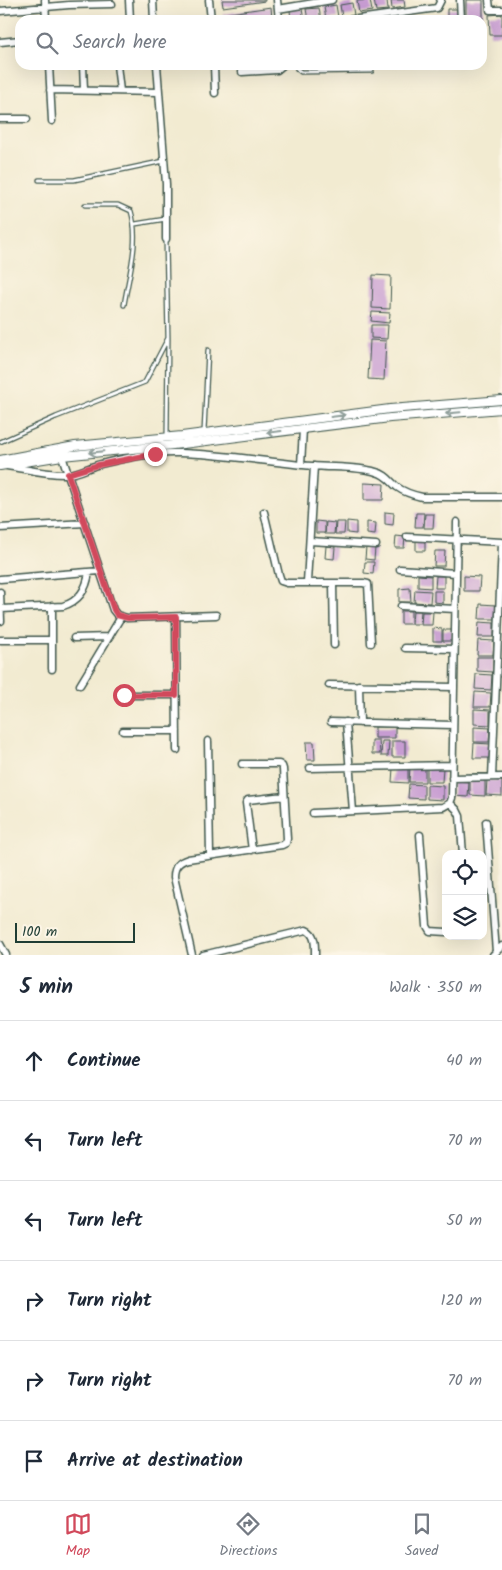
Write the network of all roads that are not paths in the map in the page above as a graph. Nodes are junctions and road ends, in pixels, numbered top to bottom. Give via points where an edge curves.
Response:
1 (129, 0) edge
2 (153, 0) edge
3 (209, 0) edge
4 (276, 0) edge
5 (332, 0) edge
6 (441, 0) edge
7 (460, 0) edge
8 (489, 0) edge
9 (69, 3) edge
10 (45, 4) edge
11 (112, 4) dead end
12 (278, 9) junction
13 (502, 10) edge
14 (0, 11) edge
15 (130, 15) edge
16 (154, 15) edge
17 (210, 15) edge
18 (279, 15) edge
19 (387, 15) edge
20 (461, 15) edge
21 (15, 40) edge
22 (0, 42) edge
23 (49, 70) edge
24 (83, 70) edge
25 (118, 70) edge
26 (158, 70) edge
27 (214, 70) edge
28 (277, 70) edge
29 (298, 70) edge
30 (372, 70) dead end
31 (242, 72) dead end
32 (50, 90) junction
33 (84, 90) junction
34 (120, 90) junction
35 (160, 92) junction
36 (215, 93) dead end
37 (0, 118) edge
38 (27, 119) dead end
39 (52, 121) dead end
40 (164, 160) junction
41 (39, 180) dead end
42 (85, 205) dead end
43 (166, 220) junction
44 (135, 224) junction
45 (166, 239) joint
46 (124, 305) dead end
47 (168, 338) junction
48 (208, 350) dead end
49 (502, 400) edge
50 (502, 409) edge
51 (303, 429) junction
52 (204, 433) junction
53 (167, 437) junction
54 (0, 442) edge
55 (62, 456) junction
56 (2, 464) edge
57 (301, 465) junction
58 (314, 466) junction
59 (68, 474) junction
60 (502, 497) edge
61 (264, 512) dead end
62 (457, 522) dead end
63 (84, 523) junction
64 (0, 528) edge
65 (407, 537) dead end
66 (456, 540) junction
67 (310, 541) junction
68 (502, 543) edge
69 (376, 545) dead end
70 (400, 569) dead end
71 (100, 571) junction
72 (89, 572) junction
73 (456, 573) junction
74 (0, 579) edge
75 (307, 582) junction
76 (333, 583) junction
77 (0, 592) edge
78 (52, 606) junction
79 (401, 606) dead end
80 (1, 609) edge
81 (455, 609) junction
82 (216, 615) dead end
83 (176, 617) junction
84 (121, 618) junction
85 (1, 622) dead end
86 (109, 637) junction
87 (74, 638) dead end
88 (0, 640) edge
89 (52, 640) junction
90 (371, 643) dead end
91 (334, 646) dead end
92 (405, 648) dead end
93 (454, 650) junction
94 (52, 670) dead end
95 (80, 685) dead end
96 (329, 685) dead end
97 (359, 685) junction
98 (454, 687) junction
99 (124, 695) dead end
100 (176, 695) junction
101 (331, 722) dead end
102 (346, 722) junction
103 (360, 723) junction
104 (453, 726) junction
105 (123, 731) dead end
106 (177, 731) junction
107 (208, 741) dead end
108 (177, 750) dead end
109 (242, 764) dead end
110 (452, 765) junction
111 (350, 767) junction
112 (310, 768) dead end
113 (492, 777) junction
114 (502, 777) edge
115 (452, 778) junction
116 (284, 796) junction
117 (450, 803) junction
118 (353, 811) junction
119 (313, 813) dead end
120 (486, 822) dead end
121 (420, 835) dead end
122 (252, 850) junction
123 (463, 850) edge
124 (210, 855) junction
125 (442, 932) edge
126 (0, 944) edge
127 (502, 946) edge
128 (494, 953) edge
129 (6, 955) edge
130 (192, 955) edge
131 (203, 955) edge
132 (316, 955) edge

1 - 15 street
2 - 16 street
3 - 17 street
4 - 12 street
5 - 12 street
6 - 19 street via 437,8
7 - 20 street
8 - 13 street via 490,10
9 - 10 street
9 - 11 street
10 - 14 street
12 - 18 street
21 - 22 street
23 - 32 street
24 - 33 street
25 - 34 street
26 - 35 street
27 - 36 street
28 - 31 street
29 - 30 lane
32 - 33 street
32 - 39 street
33 - 34 street
34 - 35 street
35 - 40 street
37 - 38 street
40 - 41 lane via 74,180
40 - 43 street
42 - 44 lane via 118,205 131,211
43 - 44 lane
43 - 45 street
44 - 46 lane via 136,236
45 - 47 lane
47 - 53 lane
47 - 54 lane via 145,382
48 - 52 lane
52 -> 49 street via 390,409
50 -> 51 street
51 -> 55 street
51 - 57 street
52 - 53 street
53 - 56 street via 74,446
55 - 56 street
55 - 59 street
56 - 59 street
57 - 58 street
57 - 59 street via 179,453 155,454
58 - 60 street via 378,472 398,488 422,497
58 - 67 street
59 - 63 street
61 - 75 street via 281,581
62 - 66 street
63 - 64 street
63 - 71 street
65 - 66 street
66 - 68 street
66 - 73 street
67 - 69 street
67 - 75 street
68 - 113 street
70 - 73 street
71 - 72 street
71 - 84 street via 114,610
72 - 74 street
72 - 78 street via 88,583 81,595 70,604
73 - 81 street
75 - 76 street
76 - 90 street via 368,584
76 - 91 street
77 - 80 street
78 - 80 street
78 - 89 street
79 - 81 street
80 - 85 street
81 - 93 street
82 - 83 street
83 - 84 street
83 - 100 street
84 - 86 street
86 - 87 street
86 - 95 street
88 - 89 street
89 - 94 street
92 - 93 street
93 - 98 street
96 - 97 street
97 - 98 street
97 - 103 street
98 - 104 street
99 - 100 street
100 - 106 street
101 - 102 street
102 - 103 street
102 - 111 street
103 - 104 street
104 - 110 street
105 - 106 street
106 - 108 street
107 - 124 street
109 - 116 street via 282,766
110 - 111 street
110 - 115 street
111 - 112 street
111 - 118 street
113 - 114 street
113 - 115 street
115 - 117 street
116 - 122 street via 286,843
116 - 122 street via 248,800 246,803
117 - 118 street via 443,807
117 - 123 street via 460,816
118 - 119 street
120 - 128 street
121 - 125 street via 427,926 430,931
122 - 124 street
124 - 130 street via 181,861 174,871
126 - 129 street
127 - 128 street
131 - 132 street via 306,930 314,937

